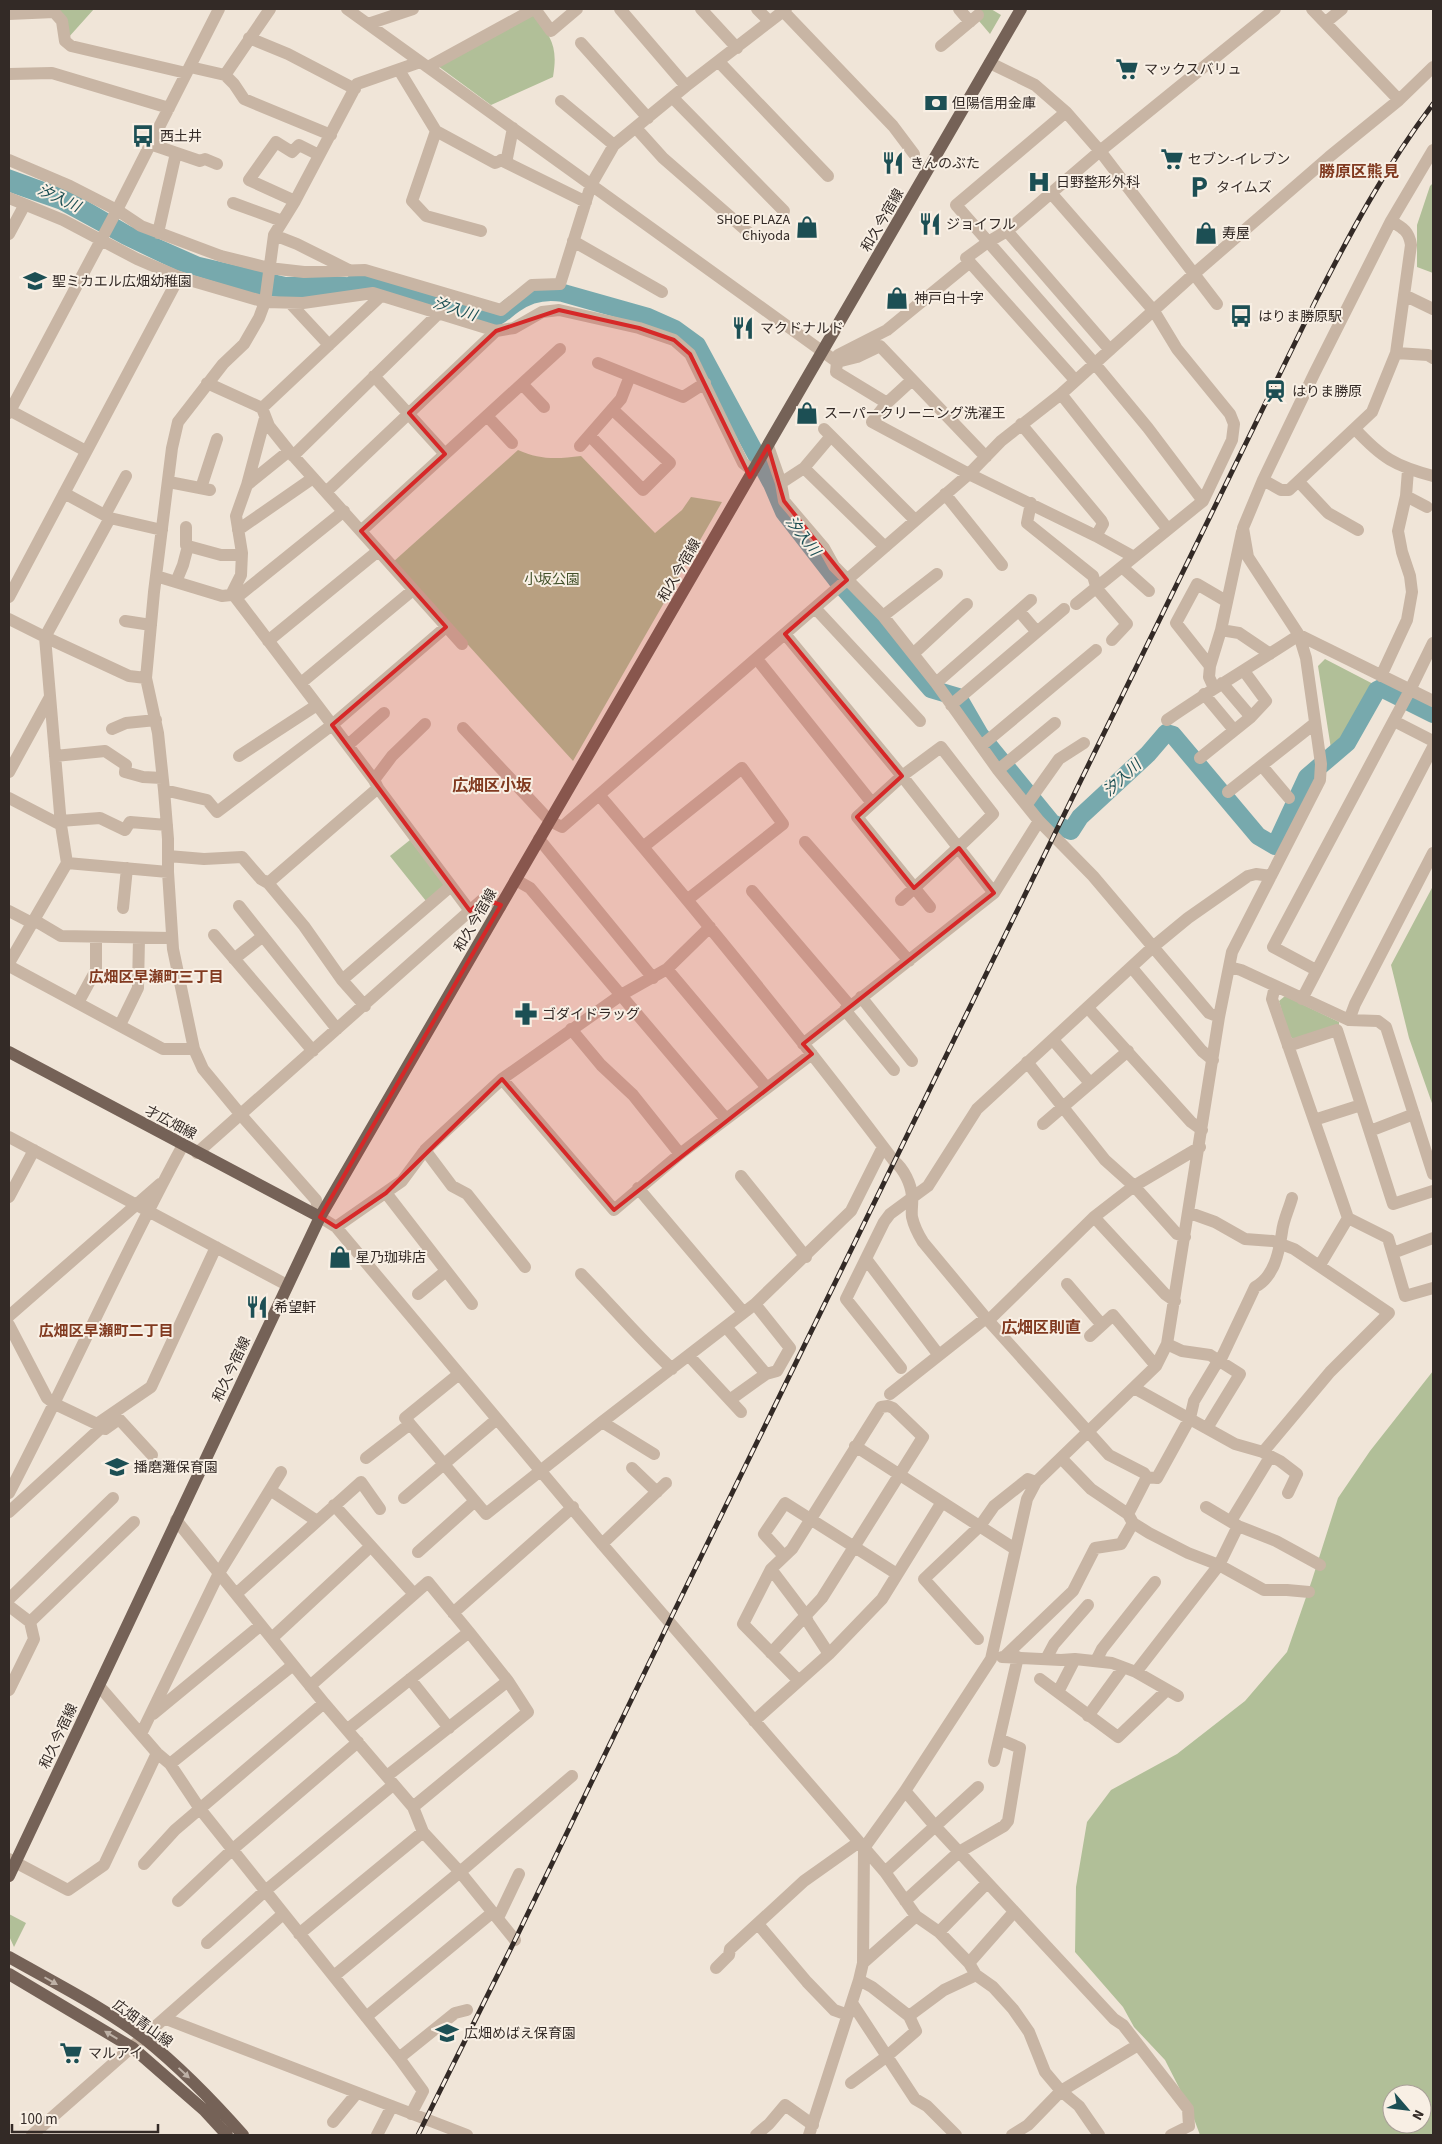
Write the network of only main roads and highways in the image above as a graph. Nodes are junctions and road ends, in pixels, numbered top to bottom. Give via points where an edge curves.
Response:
1 (1021, 9) edge
2 (9, 1052) edge
3 (320, 1217) junction
4 (12, 1861) edge
5 (9, 1876) edge
6 (9, 1956) edge
7 (9, 1974) edge
8 (227, 2135) edge
9 (243, 2135) edge

1 - 3 main road, 和久今宿線 via 830,357 766,449
2 - 3 main road, 才広畑線
3 - 4 main road, 和久今宿線 via 99,1686
4 - 5 main road, 和久今宿線
6 -> 9 main road, 広畑青山線 via 144,2038 212,2100
8 -> 7 main road, 広畑青山線 via 197,2103 133,2048

